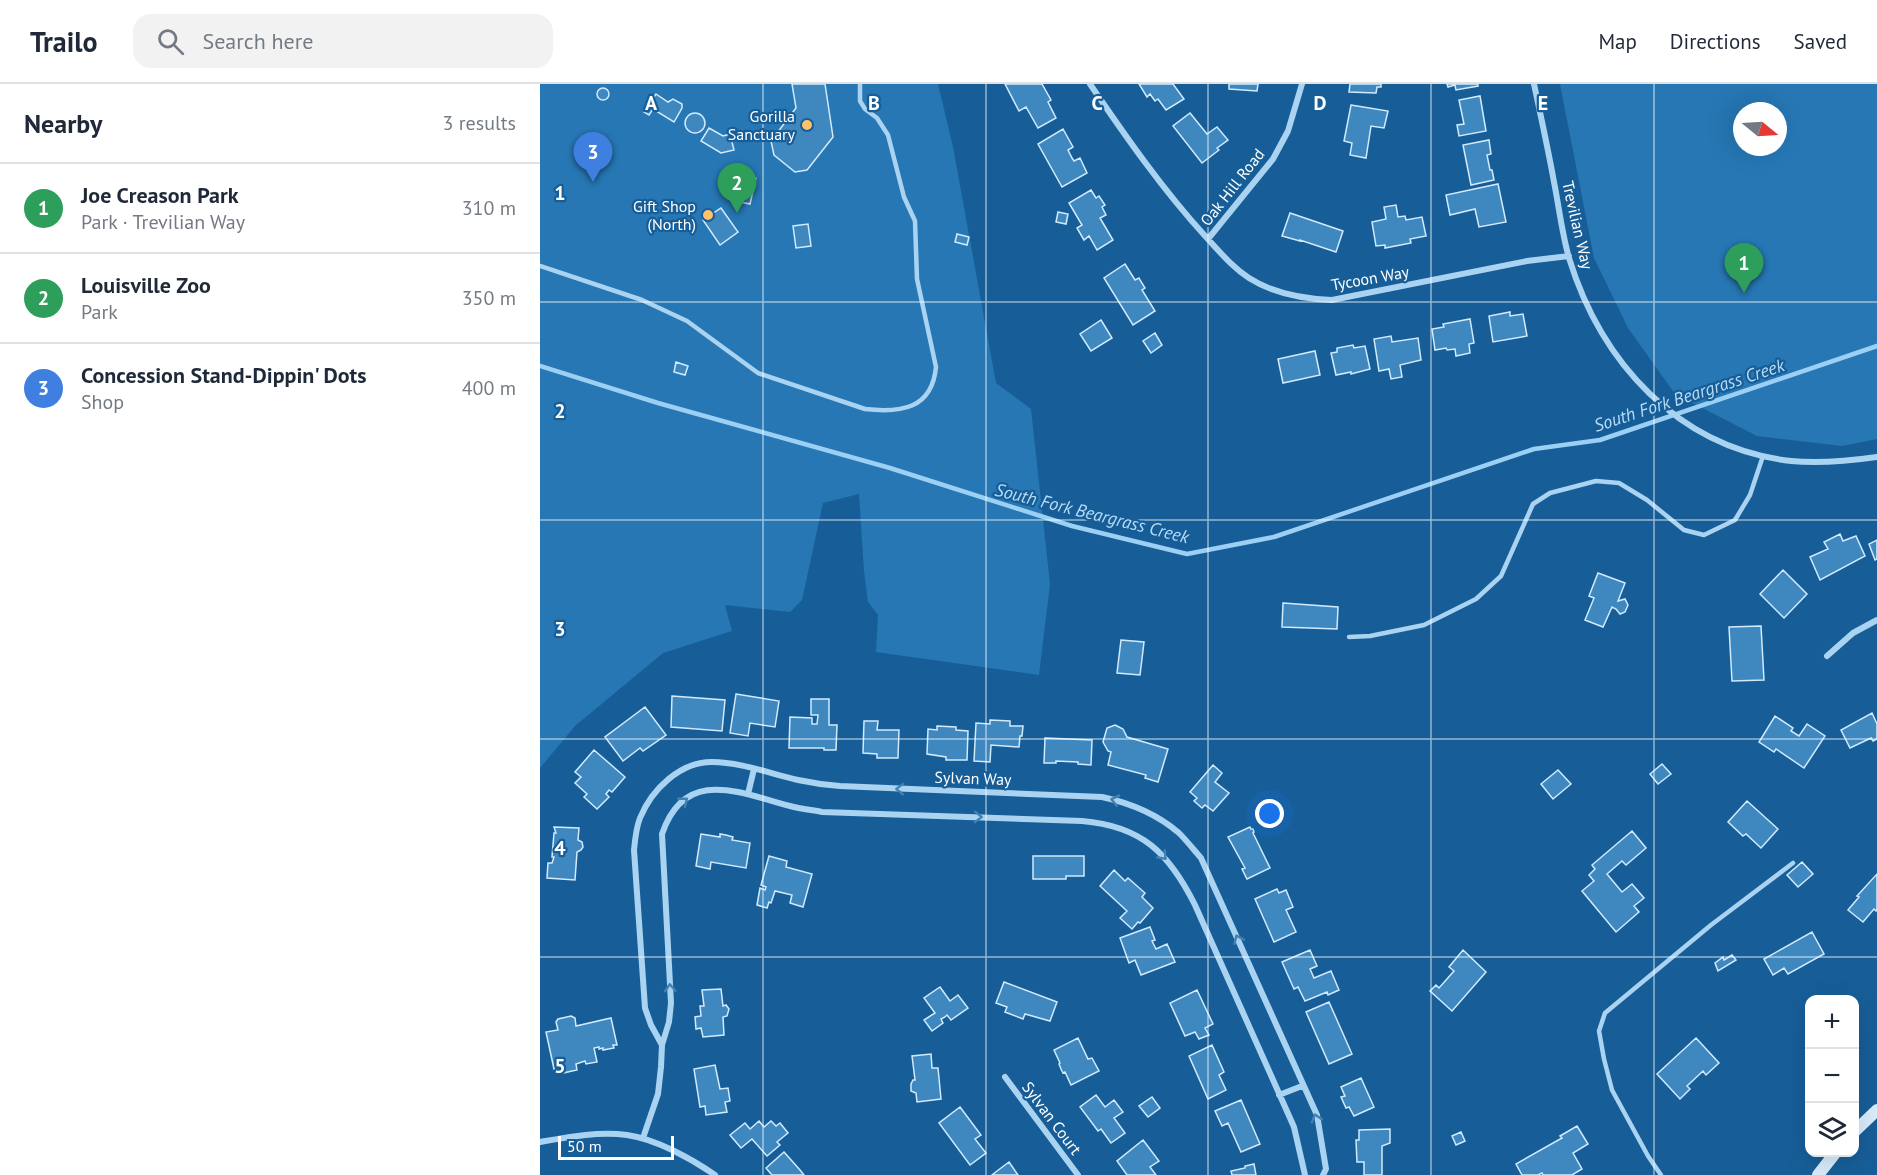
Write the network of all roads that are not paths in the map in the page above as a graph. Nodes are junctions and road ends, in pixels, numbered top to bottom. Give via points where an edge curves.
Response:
1 (860, 84) edge
2 (1090, 84) edge
3 (1302, 84) edge
4 (1534, 84) edge
5 (1208, 239) junction
6 (1569, 256) junction
7 (540, 266) edge
8 (1762, 456) junction
9 (1877, 457) edge
10 (1877, 620) edge
11 (1349, 637) dead end
12 (1827, 656) dead end
13 (754, 769) junction
14 (748, 794) junction
15 (1793, 863) dead end
16 (662, 1045) junction
17 (1005, 1077) dead end
18 (1302, 1086) junction
19 (1279, 1095) junction
20 (1877, 1110) edge
21 (1859, 1127) edge
22 (644, 1138) junction
23 (540, 1142) edge
24 (1832, 1157) edge
25 (715, 1175) edge
26 (1078, 1175) edge
27 (1305, 1175) edge
28 (1323, 1175) edge
29 (1661, 1175) edge
30 (1818, 1175) edge

1 - 7 lane via 865,109 877,118 888,135 904,197 915,221 917,279 936,367 935,381 928,394 913,405 898,410 865,408 758,373 687,321 642,300
2 - 5 street, Tycoon Way via 1144,161
3 - 5 street, Oak Hill Road via 1288,131 1273,159
4 - 6 street, Trevilian Way
5 - 6 street, Tycoon Way via 1249,278 1279,292 1314,300 1351,297
6 - 8 street, Trevilian Way via 1582,295 1600,330 1632,376 1671,413 1710,436
8 - 9 street, Trevilian Way via 1822,462
8 - 11 lane via 1750,495 1735,520 1704,535 1684,530 1619,483 1596,481 1550,493 1533,504 1501,576 1476,599 1424,625
10 - 12 street via 1853,633
13 - 14 street
13 - 16 street, Sylvan Way via 715,762 682,769 658,788 641,816 634,850 645,1008
18 -> 13 street, Sylvan Way via 1201,858 1179,834 1152,815 1102,797 840,786
16 -> 14 street via 671,1003 662,834 666,822 679,803 703,790 726,789
14 -> 19 street via 822,812 1082,821 1102,823 1138,836 1164,856 1183,880
15 - 29 lane via 1605,1013 1599,1031 1612,1090
16 - 22 street via 658,1094
17 - 26 street, Sylvan Court
18 - 19 street
28 -> 18 street, Sylvan Way via 1326,1168 1317,1115
19 - 27 street via 1294,1127
20 - 21 main road
22 - 23 street via 609,1133
22 - 25 street
24 - 30 main road

